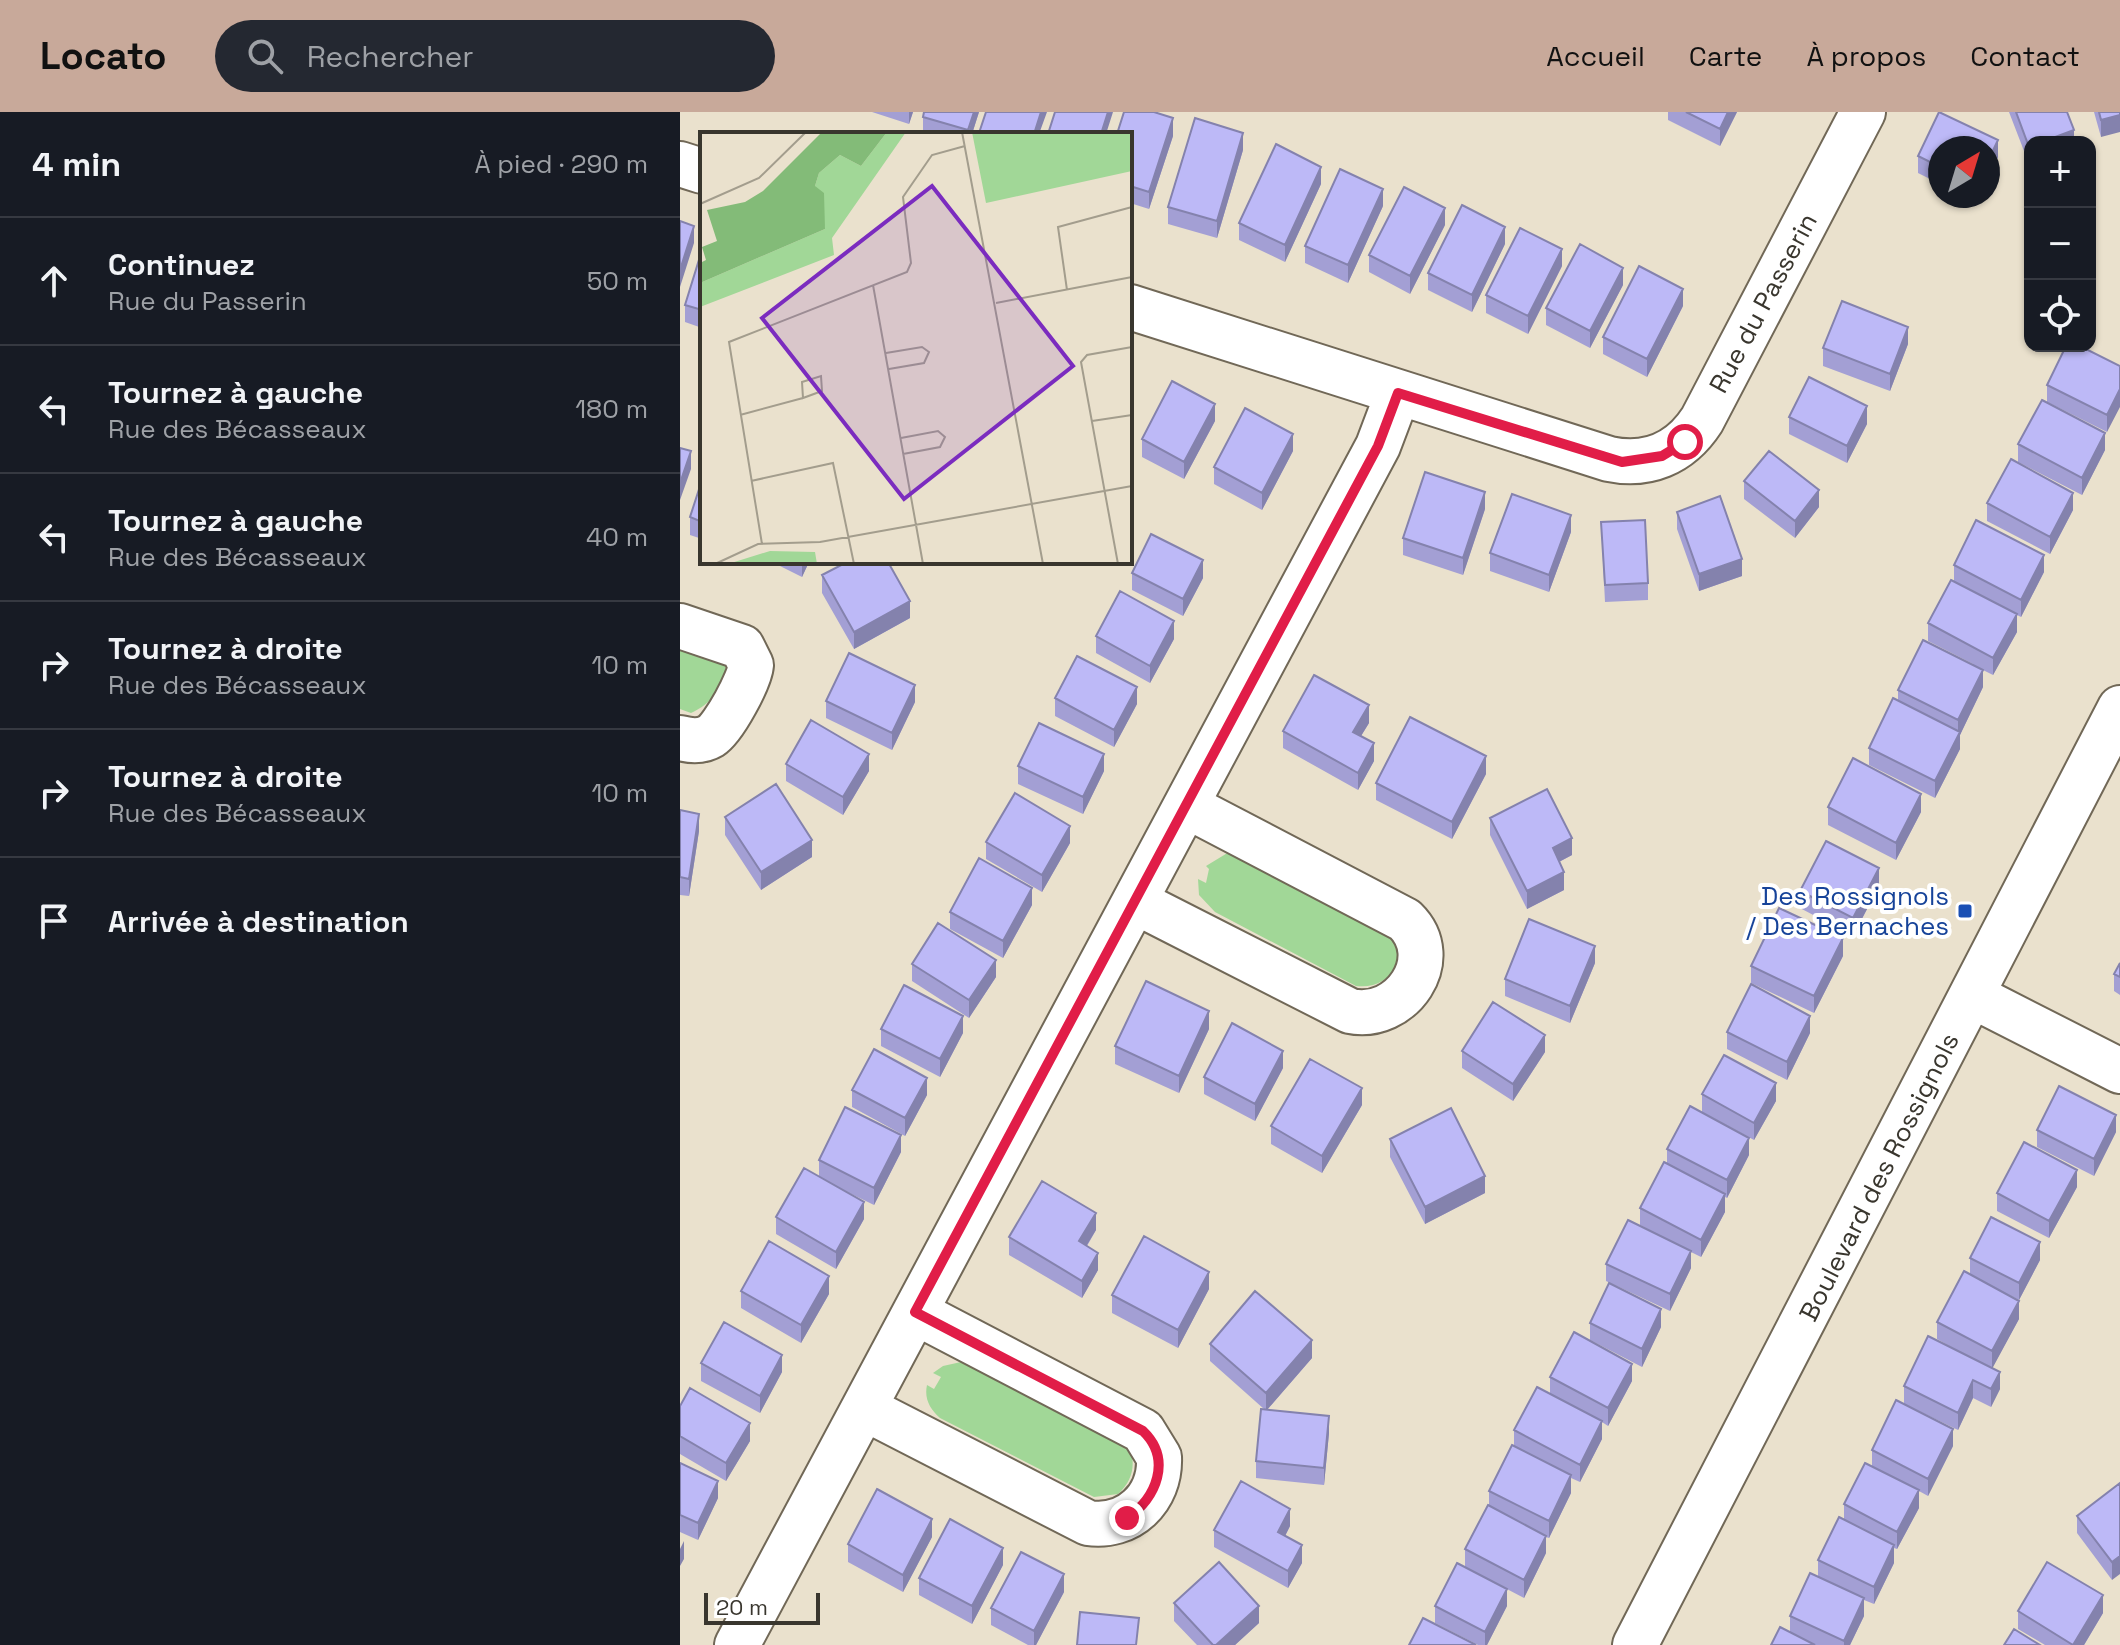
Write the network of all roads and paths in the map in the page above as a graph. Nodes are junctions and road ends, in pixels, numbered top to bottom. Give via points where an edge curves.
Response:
1 (1863, 112) edge
2 (680, 164) edge
3 (700, 170) edge
4 (1132, 308) edge
5 (1398, 393) junction
6 (680, 626) edge
7 (2120, 708) edge
8 (680, 738) edge
9 (1187, 806) junction
10 (1136, 902) junction
11 (1973, 996) junction
12 (2120, 1071) edge
13 (915, 1312) junction
14 (864, 1408) junction
15 (737, 1645) edge
16 (1635, 1645) edge

1 - 5 street, Rue du Passerin via 1702,420 1674,450 1649,460 1622,462
2 - 3 street
4 - 5 street, Rue du Passerin
5 - 9 street via 1378,446
6 - 8 street via 742,647 751,665 717,731 698,741
7 - 11 street, Boulevard des Rossignols
9 - 10 street
9 - 10 street via 1405,920 1421,945 1416,975 1389,1007 1370,1013 1350,1011
10 - 13 street
11 - 12 street
11 - 16 street, Boulevard des Rossignols
13 - 14 street
13 - 14 street via 1143,1431 1159,1457 1154,1487 1127,1518 1088,1523
14 - 15 street

